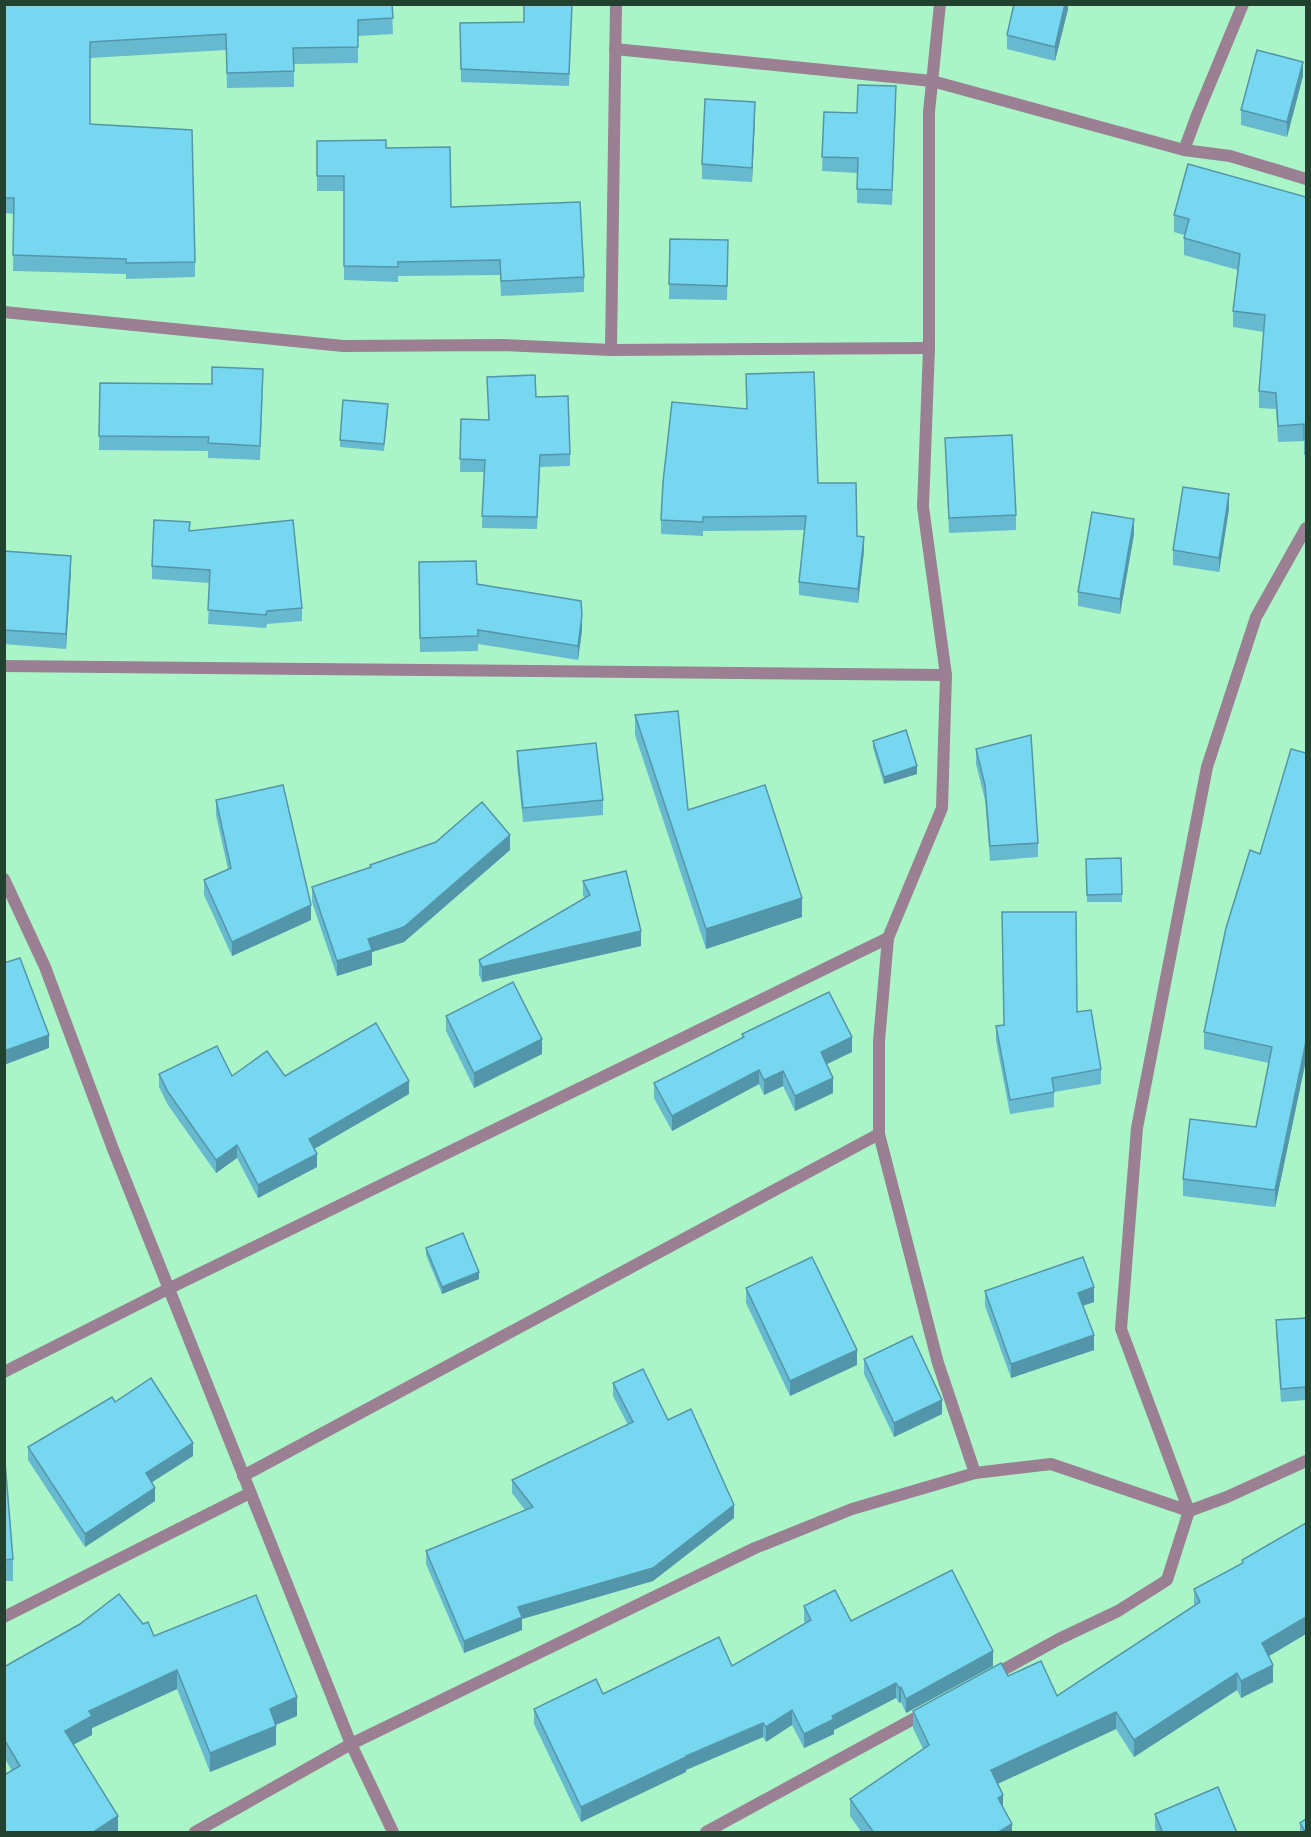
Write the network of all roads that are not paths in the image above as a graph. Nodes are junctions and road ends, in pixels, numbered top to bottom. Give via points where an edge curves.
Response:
1 (616, 4) edge
2 (940, 4) edge
3 (1243, 4) edge
4 (615, 49) junction
5 (932, 81) junction
6 (1185, 150) junction
7 (1306, 179) edge
8 (4, 312) edge
9 (929, 348) junction
10 (611, 350) junction
11 (1306, 528) edge
12 (4, 666) edge
13 (946, 675) junction
14 (4, 879) edge
15 (888, 938) junction
16 (879, 1134) junction
17 (170, 1288) junction
18 (4, 1372) edge
19 (1306, 1461) edge
20 (975, 1473) junction
21 (243, 1476) junction
22 (250, 1493) junction
23 (1189, 1511) junction
24 (4, 1617) edge
25 (976, 1684) edge
26 (935, 1707) edge
27 (351, 1744) junction
28 (195, 1833) edge
29 (393, 1833) edge
30 (706, 1833) edge

1 - 4 street
2 - 5 street
3 - 6 street
4 - 5 street
4 - 10 street
5 - 6 street
5 - 9 street
6 - 7 street via 1230,156
8 - 10 street via 343,346 503,345
9 - 10 street
9 - 13 street via 923,507
11 - 23 street via 1256,617 1207,767 1137,1128 1121,1329
12 - 13 street
13 - 15 street via 942,808
14 - 17 street via 45,967
15 - 16 street via 879,1041
15 - 17 street
16 - 20 street via 938,1363
16 - 21 street
17 - 18 street
17 - 21 street
19 - 23 street
20 - 23 street via 1052,1464
20 - 27 street via 852,1509 755,1548
21 - 22 street
22 - 24 street
22 - 27 street
23 - 25 street via 1167,1580 1118,1611
26 - 30 street
27 - 28 street
27 - 29 street

